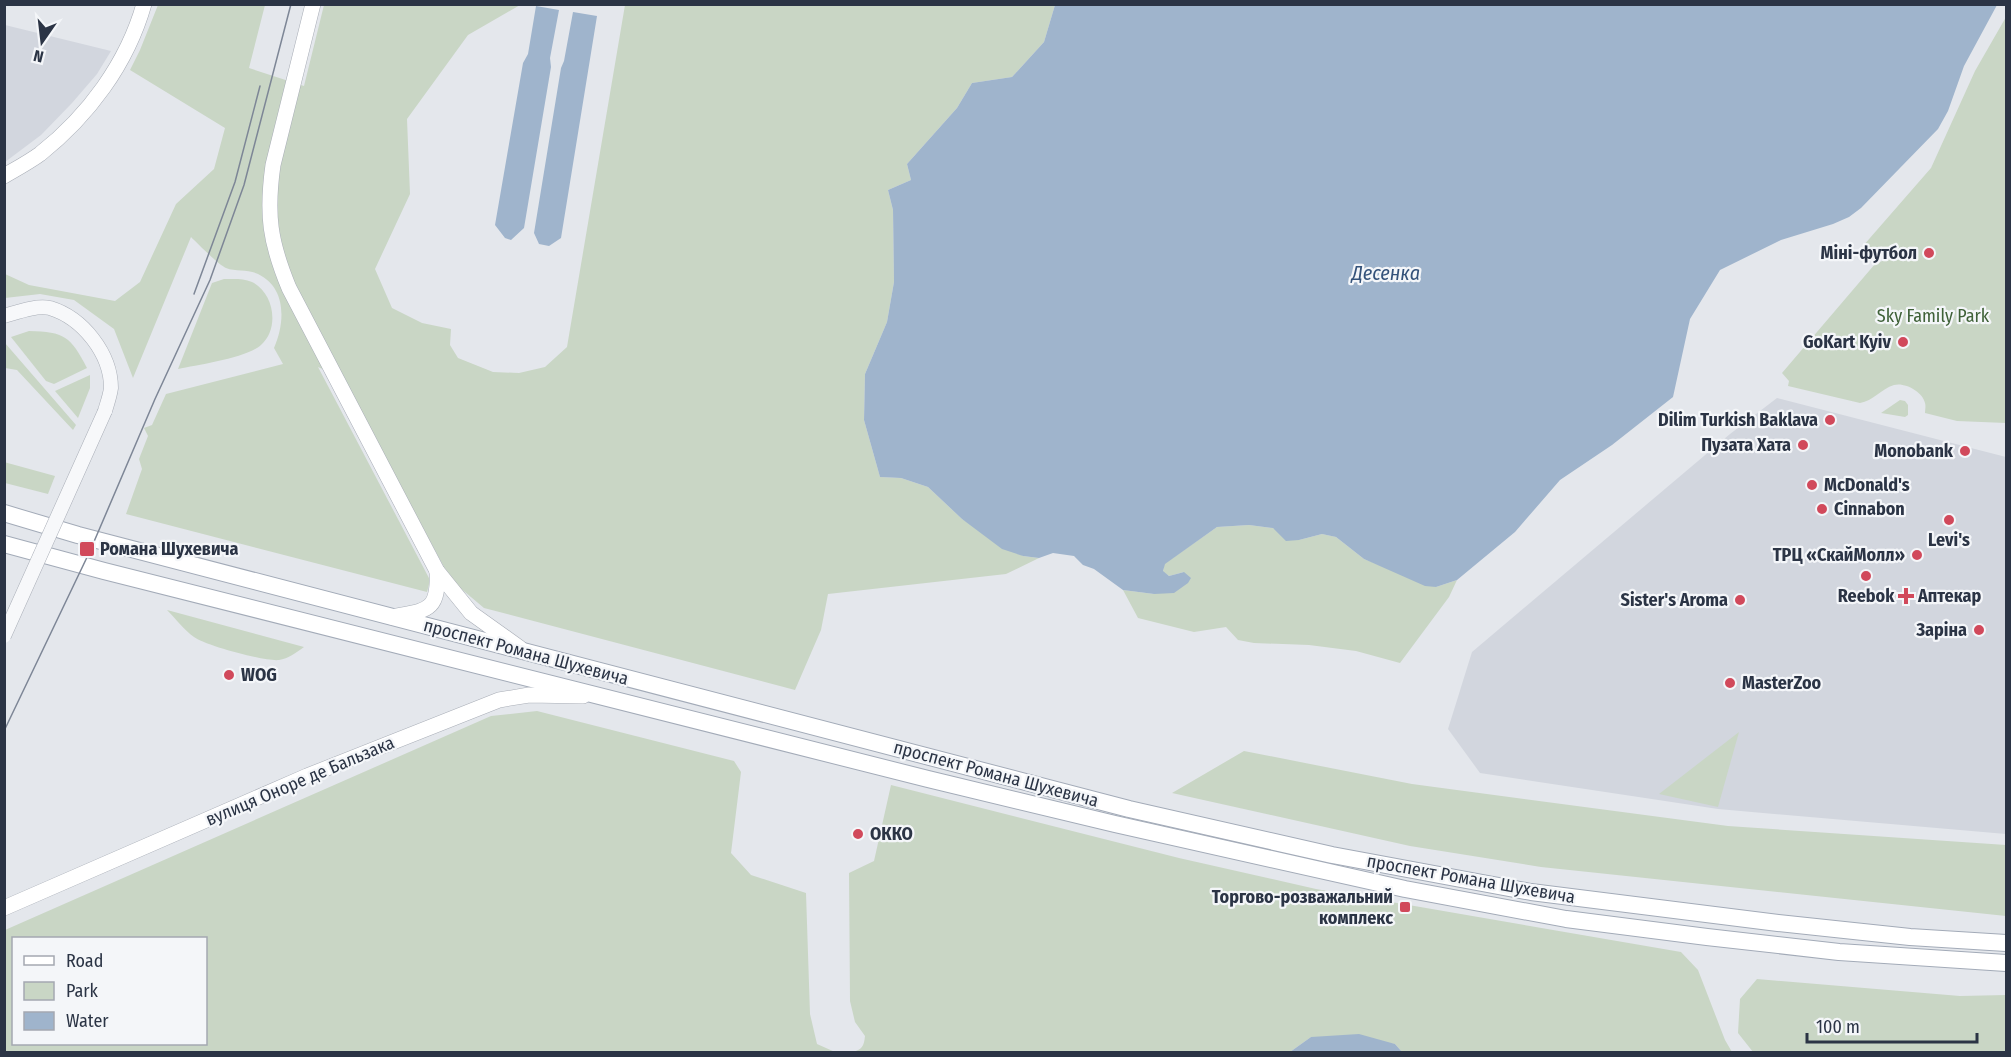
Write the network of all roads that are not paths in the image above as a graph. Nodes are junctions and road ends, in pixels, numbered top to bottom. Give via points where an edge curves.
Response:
1 (144, 4) edge
2 (313, 4) edge
3 (4, 176) edge
4 (4, 316) edge
5 (4, 513) edge
6 (4, 544) edge
7 (437, 571) junction
8 (392, 617) junction
9 (4, 636) edge
10 (525, 651) junction
11 (604, 696) junction
12 (4, 908) edge
13 (2007, 943) edge
14 (2007, 963) edge

1 - 3 main road via 122,60 89,106 38,155
2 - 7 main road via 273,165 270,227 289,288
4 - 9 street, bridge via 48,308 68,316 96,344 107,364 111,392
5 - 8 main road, проспект Романа Шухевича
6 - 11 main road, проспект Романа Шухевича
7 - 8 main road via 438,589 432,604 424,611
7 - 10 main road via 470,613
8 - 10 main road, проспект Романа Шухевича
10 - 13 main road, проспект Романа Шухевича via 1129,809 1343,857 1531,892 1778,923
11 - 12 main road, вулиця Оноре де Бальзака via 529,695 499,700 307,776
11 - 14 main road, проспект Романа Шухевича via 1103,821 1394,887 1526,912 1659,931 1839,952

